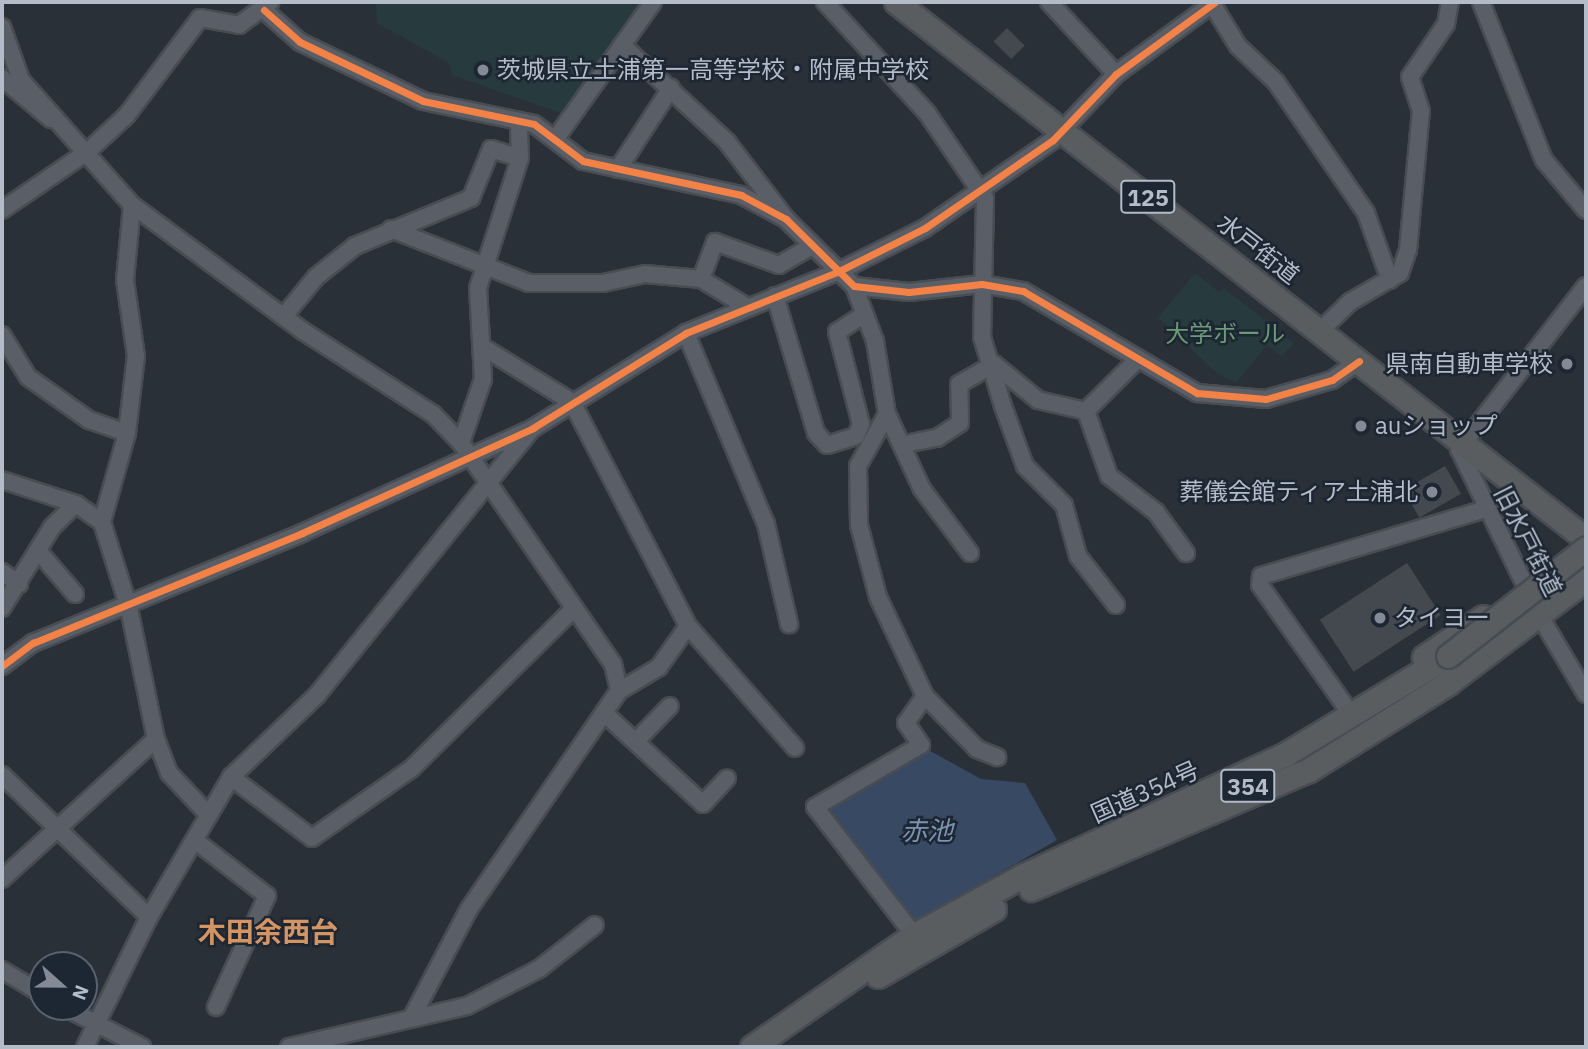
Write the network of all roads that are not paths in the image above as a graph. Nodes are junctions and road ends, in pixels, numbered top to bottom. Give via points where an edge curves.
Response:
1 (653, 2) edge
2 (825, 2) edge
3 (897, 2) edge
4 (1049, 2) edge
5 (1450, 2) edge
6 (1481, 2) edge
7 (1213, 3) edge
8 (267, 6) edge
9 (2, 27) edge
10 (622, 45) junction
11 (1116, 74) junction
12 (2, 78) edge
13 (671, 88) junction
14 (58, 120) junction
15 (519, 121) junction
16 (1064, 131) junction
17 (556, 138) junction
18 (86, 152) junction
19 (520, 158) junction
20 (618, 169) junction
21 (980, 189) junction
22 (132, 205) junction
23 (2, 210) edge
24 (1586, 210) edge
25 (786, 219) junction
26 (391, 229) junction
27 (812, 246) junction
28 (486, 269) junction
29 (837, 272) junction
30 (701, 279) junction
31 (1390, 280) junction
32 (982, 284) junction
33 (854, 286) junction
34 (1586, 286) edge
35 (775, 296) junction
36 (744, 305) junction
37 (284, 316) junction
38 (862, 316) junction
39 (1320, 331) junction
40 (686, 333) junction
41 (2, 335) edge
42 (481, 346) junction
43 (1138, 359) junction
44 (1359, 361) junction
45 (994, 364) junction
46 (572, 402) junction
47 (1086, 411) junction
48 (887, 414) junction
49 (533, 428) junction
50 (127, 433) junction
51 (1460, 441) junction
52 (905, 444) junction
53 (466, 449) junction
54 (1505, 475) junction
55 (2, 480) edge
56 (484, 485) junction
57 (1476, 488) junction
58 (76, 504) junction
59 (1486, 509) junction
60 (102, 522) junction
61 (1586, 539) edge
62 (40, 553) junction
63 (970, 553) dead end
64 (1186, 553) dead end
65 (1586, 564) edge
66 (2, 572) edge
67 (1586, 579) edge
68 (19, 584) junction
69 (1524, 585) junction
70 (75, 594) dead end
71 (1116, 605) dead end
72 (2, 608) edge
73 (129, 608) junction
74 (575, 608) junction
75 (1541, 618) junction
76 (789, 624) dead end
77 (688, 626) junction
78 (2, 645) edge
79 (1452, 661) junction
80 (3, 664) edge
81 (619, 691) junction
82 (1586, 694) edge
83 (925, 696) junction
84 (670, 706) dead end
85 (1346, 707) junction
86 (604, 713) junction
87 (156, 739) junction
88 (637, 740) junction
89 (795, 748) dead end
90 (997, 757) dead end
91 (2, 775) edge
92 (230, 777) junction
93 (727, 778) dead end
94 (207, 813) junction
95 (58, 827) junction
96 (197, 842) junction
97 (2, 879) edge
98 (1027, 882) junction
99 (149, 917) junction
100 (595, 925) dead end
101 (914, 934) junction
102 (2, 970) edge
103 (28, 986) edge
104 (216, 1007) dead end
105 (411, 1019) junction
106 (88, 1021) edge
107 (95, 1025) junction
108 (85, 1047) edge
109 (142, 1047) edge
110 (289, 1047) edge
111 (752, 1047) edge
112 (775, 1047) edge

1 - 10 street
2 - 21 street via 927,113
3 - 16 highway, 水戸街道 / 125
4 - 11 street
5 - 31 street via 1446,24 1410,77 1421,111 1408,250
6 - 24 street via 1544,160
7 - 11 street
7 - 31 street via 1366,213
8 - 15 street via 299,41 423,101
8 - 18 street via 239,25 200,18 169,51 141,101
9 - 14 street via 21,80
10 - 13 street
10 - 17 street
11 - 16 street
12 - 14 street
13 - 20 street
13 - 25 street via 771,191
14 - 18 street
15 - 17 street
15 - 19 street
16 - 21 street
16 - 39 highway, 水戸街道 / 125
17 - 20 street via 583,161
18 - 22 street
18 - 23 street
19 - 26 street via 491,149 471,198
19 - 28 street
20 - 25 street via 696,181
21 - 29 street via 925,228
21 - 32 street via 988,215
22 - 37 street
22 - 50 street via 125,279 136,356
25 - 27 street
26 - 28 street
26 - 37 street via 328,267
27 - 29 street
27 - 30 street via 779,265 715,242
28 - 30 street via 529,283 603,282 645,274
28 - 42 street via 478,288
29 - 33 street
29 - 35 street
30 - 36 street
31 - 39 street via 1350,302
32 - 33 street via 909,292
32 - 43 street via 1051,304
32 - 45 street via 982,337
33 - 38 street
34 - 51 street via 1561,326
35 - 36 street
35 - 38 street via 816,433 827,444 856,436 861,424 837,332
36 - 40 street
37 - 53 street via 433,414
38 - 48 street via 875,341
39 - 44 highway, 水戸街道 / 125
40 - 46 street
40 - 76 street via 766,524
41 - 50 street via 28,377 89,420
42 - 46 street
42 - 53 street via 483,379
43 - 44 street via 1186,391 1258,400 1332,380
43 - 47 street
44 - 51 highway, 水戸街道 / 125
45 - 47 street via 1038,400
45 - 52 street via 959,384 960,423 937,438
45 - 71 street via 1025,466 1064,505 1078,556
46 - 49 street
46 - 77 street
47 - 64 street via 1095,451 1109,476 1156,512
48 - 52 street
48 - 83 street via 862,450 859,525 878,597
49 - 53 street
49 - 56 street
50 - 60 street
51 - 54 highway, 水戸街道 / 125
51 - 57 street, 旧水戸街道
52 - 63 street via 922,489
53 - 56 street
53 - 73 street
54 - 57 street via 1489,476
54 - 61 highway, 水戸街道 / 125
55 - 58 street
56 - 74 street
56 - 92 street via 419,575 317,695
57 - 59 street, 旧水戸街道
58 - 60 street
58 - 62 street via 52,527
59 - 69 street, 旧水戸街道
59 - 85 street via 1261,576 1259,585
60 - 73 street
61 - 69 highway
61 - 79 highway, 国道354号 / 354, bridge
62 - 68 street
62 - 70 street
65 - 79 highway, 国道354号 / 354
66 - 68 street
67 - 75 highway
68 - 72 street
69 - 75 street, 旧水戸街道
69 - 85 highway
73 - 80 street via 33,643
73 - 87 street
74 - 81 street via 613,664
74 - 92 street via 411,769 312,838
75 - 82 street, 旧水戸街道
75 - 98 highway via 1309,770
77 - 81 street via 659,667
77 - 89 street
78 - 80 street
79 - 98 highway, 国道354号 / 354 via 1302,760
81 - 86 street
83 - 90 street via 977,749
83 - 101 street via 906,723 921,745 815,807
84 - 88 street
85 - 98 highway via 1214,778 1101,828
86 - 88 street
86 - 105 street via 469,909
87 - 94 street via 169,773
87 - 95 street
88 - 93 street via 703,804
91 - 95 street
92 - 94 street
94 - 96 street
95 - 97 street
95 - 99 street
96 - 99 street
96 - 104 street via 267,896
98 - 101 highway, 国道354号 / 354
98 - 112 highway, 国道354号 / 354 via 853,990
99 - 107 street
100 - 105 street via 500,992
101 - 111 highway, 国道354号 / 354
102 - 103 street
105 - 110 street
106 - 107 street
107 - 108 street
107 - 109 street

